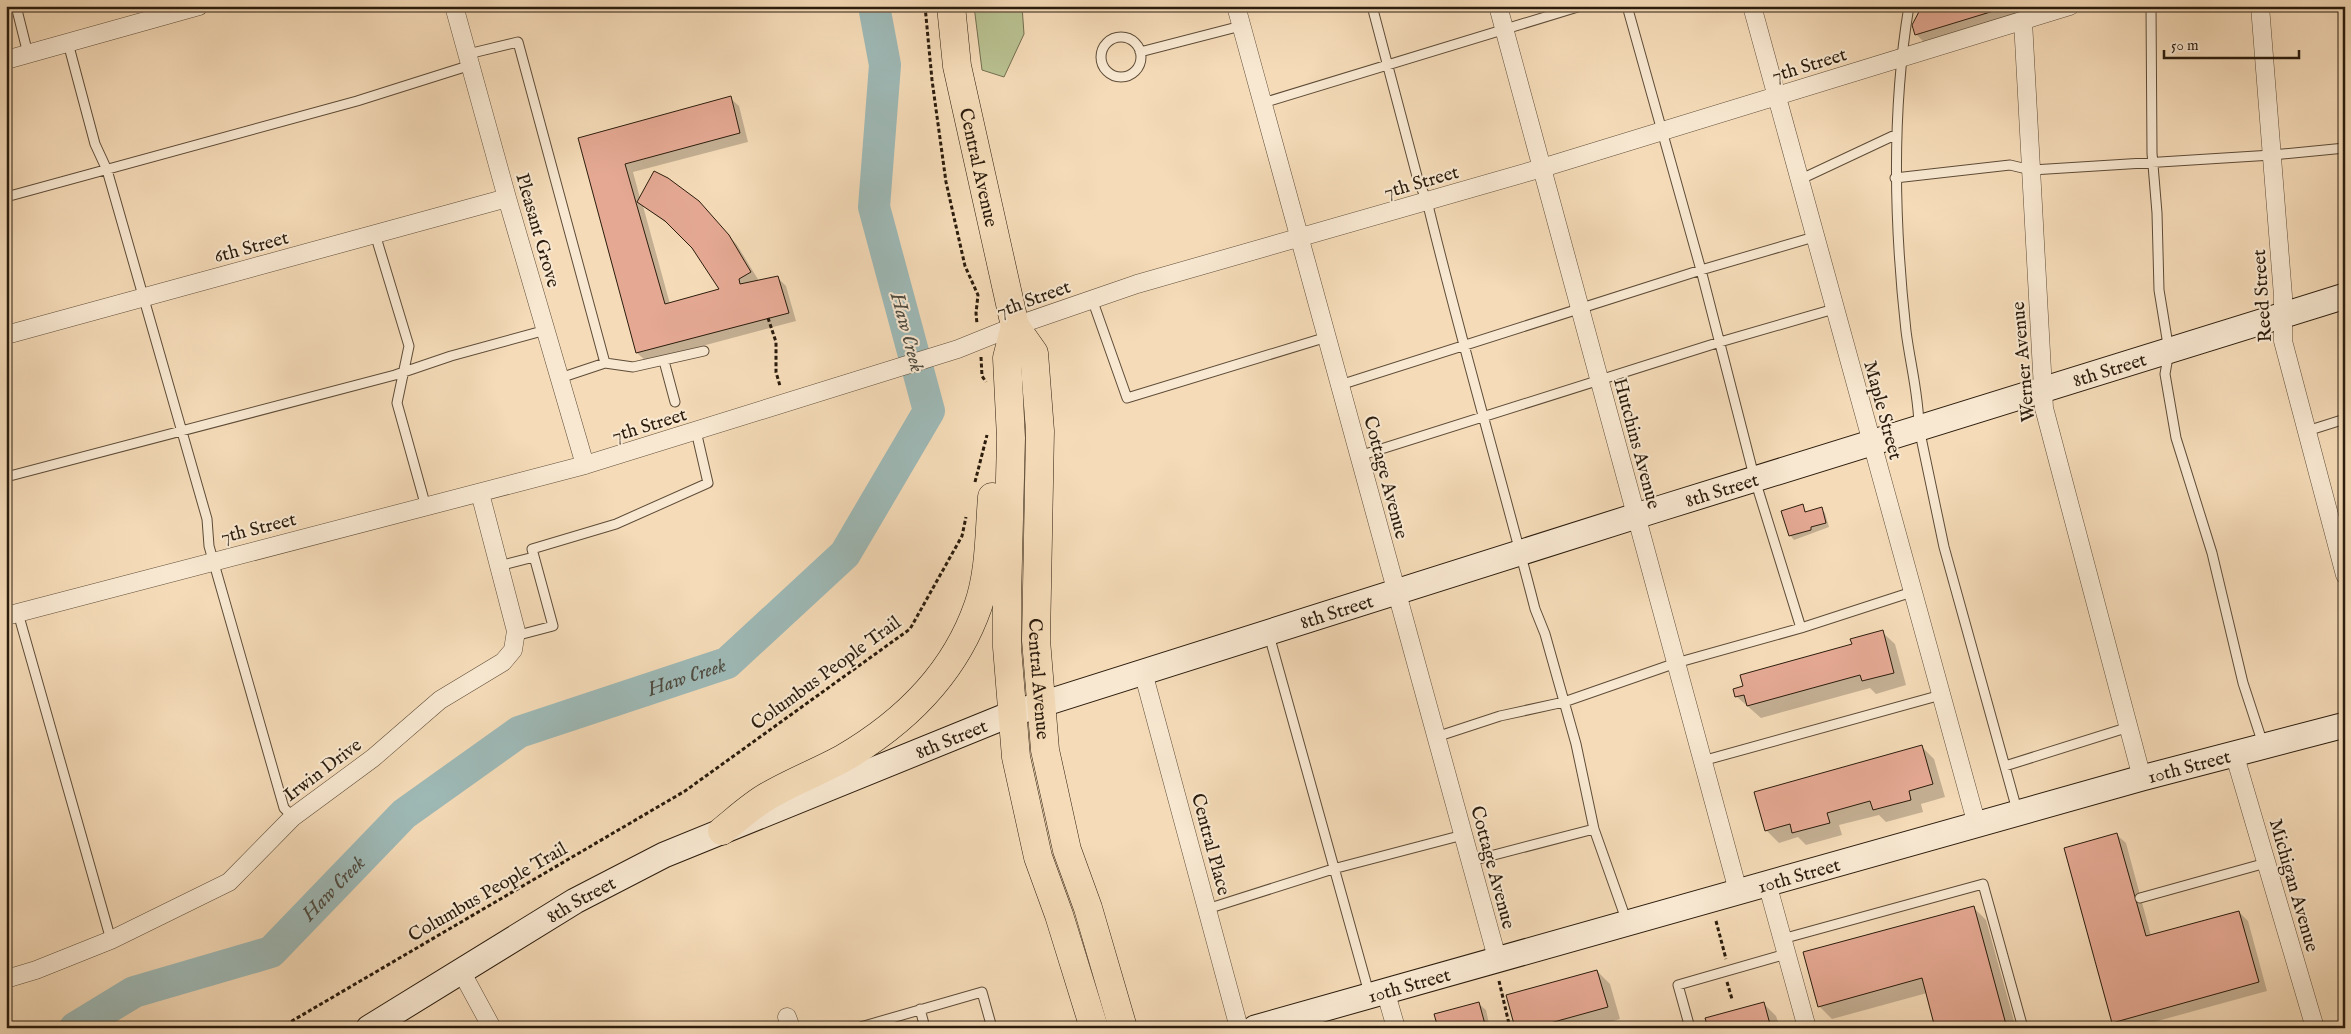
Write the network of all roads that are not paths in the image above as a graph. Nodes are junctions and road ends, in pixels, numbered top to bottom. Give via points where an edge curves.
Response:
1 (16, 6) edge
2 (199, 6) edge
3 (454, 6) edge
4 (950, 6) edge
5 (1372, 6) edge
6 (1498, 6) edge
7 (1582, 6) edge
8 (1628, 6) edge
9 (1752, 6) edge
10 (1909, 6) edge
11 (2070, 6) edge
12 (2152, 6) edge
13 (2260, 6) edge
14 (158, 12) edge
15 (1239, 12) edge
16 (2023, 20) junction
17 (1504, 30) junction
18 (68, 42) junction
19 (1140, 52) junction
20 (28, 54) junction
21 (1900, 58) junction
22 (6, 60) edge
23 (469, 60) junction
24 (1388, 65) junction
25 (1776, 96) junction
26 (1263, 103) junction
27 (1661, 132) junction
28 (1897, 134) junction
29 (2345, 148) edge
30 (2272, 155) junction
31 (2154, 162) junction
32 (1542, 168) junction
33 (107, 170) junction
34 (2031, 170) junction
35 (1895, 178) junction
36 (1799, 180) junction
37 (6, 196) edge
38 (507, 198) junction
39 (1427, 202) junction
40 (375, 234) junction
41 (1814, 237) junction
42 (1300, 239) junction
43 (1701, 270) junction
44 (2345, 296) edge
45 (143, 298) junction
46 (1092, 299) junction
47 (1580, 310) junction
48 (1834, 310) junction
49 (2283, 315) junction
50 (1015, 326) junction
51 (546, 330) junction
52 (6, 335) edge
53 (1327, 337) junction
54 (1720, 342) junction
55 (1463, 346) junction
56 (704, 351) dead end
57 (2169, 351) junction
58 (664, 361) junction
59 (605, 363) junction
60 (403, 372) junction
61 (560, 378) junction
62 (1599, 382) junction
63 (1340, 385) junction
64 (2042, 390) junction
65 (675, 402) dead end
66 (1485, 417) junction
67 (2345, 420) edge
68 (1919, 428) junction
69 (181, 430) junction
70 (696, 431) junction
71 (2307, 431) junction
72 (999, 435) junction
73 (1871, 444) junction
74 (1359, 456) junction
75 (585, 465) junction
76 (6, 477) edge
77 (1755, 480) junction
78 (480, 493) junction
79 (426, 507) junction
80 (1636, 516) junction
81 (2339, 532) edge
82 (1520, 553) junction
83 (534, 557) junction
84 (214, 560) junction
85 (499, 566) junction
86 (2345, 576) edge
87 (1396, 592) junction
88 (1912, 592) junction
89 (12, 614) edge
90 (1801, 628) junction
91 (1268, 632) junction
92 (515, 636) junction
93 (1676, 664) junction
94 (1143, 672) junction
95 (1941, 695) junction
96 (1564, 702) junction
97 (1041, 704) junction
98 (1011, 714) junction
99 (2345, 725) edge
100 (2129, 727) junction
101 (1436, 737) junction
102 (2263, 746) junction
103 (2234, 753) junction
104 (1702, 761) junction
105 (2005, 766) junction
106 (2142, 778) junction
107 (2018, 813) junction
108 (293, 817) junction
109 (1976, 825) junction
110 (1594, 829) junction
111 (722, 831) junction
112 (1463, 835) junction
113 (1470, 861) junction
114 (2266, 863) junction
115 (1333, 869) junction
116 (1767, 882) junction
117 (1738, 891) junction
118 (2140, 898) dead end
119 (1207, 909) junction
120 (1627, 922) junction
121 (111, 940) junction
122 (1784, 947) junction
123 (461, 970) junction
124 (1498, 970) junction
125 (6, 979) edge
126 (1377, 993) junction
127 (920, 1009) junction
128 (369, 1028) edge
129 (492, 1028) edge
130 (858, 1028) edge
131 (925, 1028) edge
132 (992, 1028) edge
133 (1094, 1028) edge
134 (1123, 1028) edge
135 (1239, 1028) edge
136 (1255, 1028) edge
137 (1396, 1028) edge
138 (1690, 1028) edge
139 (1806, 1028) edge
140 (2023, 1028) edge
141 (2315, 1028) edge

1 - 20 lane
2 - 14 street
3 - 23 street, Pleasant Grove
4 - 50 main road, Central Avenue via 957,66
5 - 24 lane
6 - 17 street, Hutchins Avenue
7 - 17 lane
8 - 27 lane
9 - 25 street, Maple Street
10 - 21 lane
11 - 16 street, 7th Street
12 - 31 lane
13 - 30 street, Reed Street
14 - 18 street
15 - 19 lane
15 - 26 street, Cottage Avenue
16 - 21 street, 7th Street
16 - 34 street, Werner Avenue
17 - 24 lane
17 - 32 street, Hutchins Avenue
18 - 20 street
18 - 33 lane via 95,144
19 - 19 lane via 1139,65 1130,75 1110,74 1102,64 1102,51 1115,38 1127,38
20 - 22 street
21 - 25 street, 7th Street
21 - 28 lane
23 - 33 lane via 357,101
23 - 38 street, Pleasant Grove
23 - 59 lane via 518,42
24 - 26 lane
24 - 39 lane via 1418,180
25 - 27 street, 7th Street
25 - 36 street, Maple Street
26 - 42 street, Cottage Avenue
27 - 32 street, 7th Street
27 - 43 lane
28 - 35 lane
28 - 36 lane
29 - 30 lane
30 - 31 lane
30 - 49 street, Reed Street
31 - 34 lane
31 - 57 lane via 2160,290
32 - 39 street, 7th Street
32 - 47 street, Hutchins Avenue
33 - 37 lane
33 - 45 lane
34 - 35 lane via 2010,165
34 - 64 street, Werner Avenue
35 - 68 lane via 1906,331
36 - 41 street, Maple Street
38 - 40 street, 6th Street
38 - 51 street, Pleasant Grove
39 - 42 street, 7th Street
39 - 55 lane
40 - 45 street, 6th Street
40 - 60 lane via 409,346
41 - 43 lane
41 - 48 street, Maple Street
42 - 46 street, 7th Street
42 - 53 street, Cottage Avenue
43 - 47 lane
43 - 54 lane
44 - 49 street, 8th Street
45 - 52 street, 6th Street
45 - 69 lane
46 - 50 street, 7th Street
46 - 53 lane via 1127,398
47 - 55 lane
47 - 62 street, Hutchins Avenue
48 - 54 lane
48 - 73 street, Maple Street
49 - 57 street, 8th Street
49 - 71 street, Reed Street via 2284,341
50 - 70 street, 7th Street via 958,349
50 - 72 main road, Central Avenue via 1007,358
50 - 97 main road, Central Avenue via 1034,353 1040,431 1036,640
51 - 60 lane
51 - 61 street, Pleasant Grove
53 - 63 street, Cottage Avenue
54 - 62 lane
54 - 77 lane
55 - 63 lane
55 - 66 lane
56 - 58 lane
57 - 64 street, 8th Street
57 - 102 lane via 2166,374 2176,438 2212,553 2243,683
58 - 59 lane via 633,367
58 - 65 lane
59 - 61 lane
60 - 69 lane
60 - 79 lane via 397,403
61 - 75 street, Pleasant Grove
62 - 66 lane
62 - 80 street, Hutchins Avenue
63 - 74 street, Cottage Avenue
64 - 68 street, 8th Street
64 - 100 street, Werner Avenue via 2044,408
66 - 74 lane
66 - 82 lane
67 - 71 lane
68 - 73 street, 8th Street
68 - 105 lane via 1944,547
69 - 76 lane
69 - 84 lane via 207,519
70 - 75 street, 7th Street
70 - 83 lane via 708,483 616,524 532,549
71 - 81 street, Reed Street
72 - 98 main road, Central Avenue
72 - 111 main road via 993,471 988,556 978,605 959,649 930,692 893,726 843,758 766,797
73 - 77 street, 8th Street
73 - 88 street, Maple Street
74 - 87 street, Cottage Avenue
75 - 78 street, 7th Street
77 - 80 street, 8th Street
77 - 90 lane
78 - 79 street, 7th Street
78 - 85 street
79 - 84 street, 7th Street
80 - 82 street, 8th Street
80 - 93 street, Hutchins Avenue
81 - 86 street, Reed Street
82 - 87 street, 8th Street
82 - 96 lane
83 - 85 lane
83 - 92 lane via 553,626
84 - 89 street, 7th Street
84 - 108 lane via 284,808
85 - 92 street
87 - 91 street, 8th Street
87 - 101 street, Cottage Avenue
88 - 90 lane
88 - 95 street, Maple Street
89 - 121 lane
90 - 93 lane
91 - 94 street, 8th Street
91 - 115 lane
92 - 108 street, Irwin Drive via 513,650 503,662 440,700 372,758
93 - 96 lane
93 - 104 street, Hutchins Avenue
94 - 97 street, 8th Street
94 - 119 street, Central Place
95 - 104 lane
95 - 109 street, Maple Street
96 - 101 lane via 1500,716
96 - 110 lane
97 - 98 street, 8th Street
97 - 134 main road, Central Avenue via 1045,750 1058,815
98 - 111 street, 8th Street
98 - 133 main road, Central Avenue via 1021,787 1038,857
99 - 102 street, 10th Street
100 - 105 lane
100 - 106 street, Werner Avenue
101 - 112 street, Cottage Avenue
102 - 103 street, 10th Street
103 - 106 street, 10th Street
103 - 114 street, Michigan Avenue
104 - 117 street, Hutchins Avenue
105 - 107 lane
106 - 107 street, 10th Street
107 - 109 street, 10th Street
108 - 121 street, Irwin Drive via 230,882
109 - 116 street, 10th Street
110 - 113 lane
110 - 120 lane
111 - 123 street, 8th Street via 664,855 575,900
112 - 113 street, Cottage Avenue
112 - 115 lane
113 - 124 street, Cottage Avenue
114 - 118 lane
114 - 141 street, Michigan Avenue
115 - 119 lane
115 - 126 lane
116 - 117 street, 10th Street
116 - 122 street
117 - 120 street, 10th Street
119 - 135 street, Central Place
120 - 124 street, 10th Street
121 - 125 street, Irwin Drive
122 - 138 lane via 1678,985
122 - 139 street
122 - 140 lane via 1983,884
123 - 128 street, 8th Street
123 - 129 street
124 - 126 street, 10th Street
126 - 136 street, 10th Street
126 - 137 street
127 - 130 lane
127 - 131 lane
127 - 132 lane via 982,992

